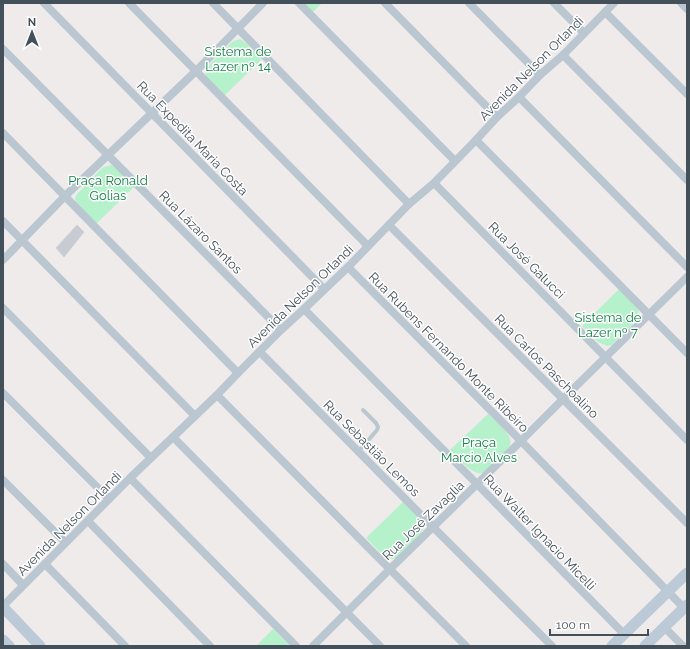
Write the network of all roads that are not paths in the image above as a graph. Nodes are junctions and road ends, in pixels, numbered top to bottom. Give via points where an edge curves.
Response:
1 (44, 3) edge
2 (129, 3) edge
3 (213, 3) edge
4 (263, 3) edge
5 (299, 3) edge
6 (385, 3) edge
7 (469, 3) edge
8 (554, 3) edge
9 (614, 3) edge
10 (681, 3) edge
11 (687, 9) edge
12 (605, 12) junction
13 (238, 28) junction
14 (584, 33) junction
15 (3, 49) edge
16 (563, 55) junction
17 (196, 71) junction
18 (540, 75) junction
19 (687, 94) edge
20 (520, 97) junction
21 (152, 113) junction
22 (497, 117) junction
23 (3, 133) edge
24 (476, 140) junction
25 (109, 156) junction
26 (455, 161) junction
27 (687, 180) edge
28 (434, 182) junction
29 (65, 196) junction
30 (409, 204) junction
31 (3, 221) edge
32 (389, 225) junction
33 (22, 240) junction
34 (368, 246) junction
35 (3, 260) edge
36 (348, 267) junction
37 (687, 267) edge
38 (687, 277) edge
39 (324, 289) junction
40 (3, 308) edge
41 (304, 310) junction
42 (649, 314) junction
43 (282, 330) junction
44 (260, 352) junction
45 (687, 353) edge
46 (606, 357) junction
47 (238, 373) junction
48 (3, 393) edge
49 (217, 395) junction
50 (563, 399) junction
51 (363, 410) dead end
52 (194, 416) junction
53 (173, 437) junction
54 (687, 440) edge
55 (521, 441) junction
56 (359, 451) junction
57 (151, 458) junction
58 (130, 478) junction
59 (3, 480) edge
60 (477, 484) junction
61 (109, 499) junction
62 (88, 521) junction
63 (687, 523) edge
64 (433, 527) junction
65 (65, 542) junction
66 (3, 564) edge
67 (45, 564) junction
68 (389, 570) junction
69 (687, 573) edge
70 (23, 585) junction
71 (668, 592) junction
72 (3, 606) edge
73 (685, 607) edge
74 (347, 612) junction
75 (664, 627) junction
76 (624, 634) junction
77 (3, 640) edge
78 (9, 646) edge
79 (40, 646) edge
80 (125, 646) edge
81 (210, 646) edge
82 (296, 646) edge
83 (313, 646) edge
84 (380, 646) edge
85 (466, 646) edge
86 (552, 646) edge
87 (612, 646) edge
88 (646, 646) edge
89 (683, 646) edge

1 - 21 street, Rua Expedita Maria Costa
2 - 17 street
3 - 13 street
4 - 13 street
5 - 26 street
6 - 22 street
7 - 18 street
8 - 14 street
9 - 12 street, Avenida Nelson Orlandi
10 - 11 street
12 - 14 street, Avenida Nelson Orlandi
12 - 19 street
13 - 17 street
13 - 30 street
14 - 16 street, Avenida Nelson Orlandi
15 - 25 street, Rua Lázaro Santos
16 - 18 street, Avenida Nelson Orlandi
16 - 27 street
17 - 21 street
17 - 34 street
18 - 20 street, Avenida Nelson Orlandi
20 - 22 street, Avenida Nelson Orlandi
20 - 37 street
21 - 25 street
21 - 39 street, Rua Expedita Maria Costa
22 - 24 street, Avenida Nelson Orlandi
23 - 29 street
24 - 26 street, Avenida Nelson Orlandi
24 - 42 street
25 - 29 street
25 - 43 street, Rua Lázaro Santos
26 - 28 street, Avenida Nelson Orlandi
28 - 30 street, Avenida Nelson Orlandi
28 - 46 street, Rua José Galucci
29 - 33 street
29 - 47 street
30 - 32 street, Avenida Nelson Orlandi
31 - 33 street
32 - 34 street, Avenida Nelson Orlandi
32 - 50 street, Rua Carlos Paschoalino
33 - 35 street
33 - 52 street
34 - 36 street, Avenida Nelson Orlandi
36 - 39 street, Avenida Nelson Orlandi
36 - 55 street, Rua Rubens Fernando Monte Ribeiro
38 - 42 street, Rua José Zavaglia
39 - 41 street, Avenida Nelson Orlandi
40 - 57 street
41 - 43 street, Avenida Nelson Orlandi
41 - 60 street, Rua Walter Ignacio Micelli
42 - 45 street
42 - 46 street, Rua José Zavaglia
43 - 44 street, Avenida Nelson Orlandi
44 - 47 street, Avenida Nelson Orlandi
44 - 56 street, Rua Sebastião Lemos
46 - 50 street, Rua José Zavaglia
46 - 54 street, Rua José Galucci
47 - 49 street, Avenida Nelson Orlandi
48 - 61 street
49 - 52 street, Avenida Nelson Orlandi
49 - 68 street
50 - 55 street, Rua José Zavaglia
50 - 63 street, Rua Carlos Paschoalino
51 - 56 lane via 378,427
52 - 53 street, Avenida Nelson Orlandi
53 - 57 street, Avenida Nelson Orlandi
53 - 74 street
55 - 60 street, Rua José Zavaglia
55 - 71 street, Rua Rubens Fernando Monte Ribeiro
56 - 64 street, Rua Sebastião Lemos
57 - 58 street, Avenida Nelson Orlandi
58 - 61 street, Avenida Nelson Orlandi
58 - 82 street
59 - 65 street
60 - 64 street, Rua José Zavaglia
60 - 76 street, Rua Walter Ignacio Micelli
61 - 62 street, Avenida Nelson Orlandi
62 - 65 street, Avenida Nelson Orlandi
62 - 81 street
64 - 68 street, Rua José Zavaglia
64 - 86 street, Rua Sebastião Lemos
65 - 67 street, Avenida Nelson Orlandi
66 - 70 street
67 - 70 street, Avenida Nelson Orlandi
67 - 80 street
68 - 74 street, Rua José Zavaglia
68 - 85 street
69 - 71 main road
70 - 72 street, Avenida Nelson Orlandi
71 - 73 street, Rua Rubens Fernando Monte Ribeiro
71 - 76 main road
72 - 79 main road
73 - 75 main road
74 - 83 street, Rua José Zavaglia
74 - 84 street
75 - 88 main road
75 - 89 street
76 - 87 main road
77 - 78 main road

